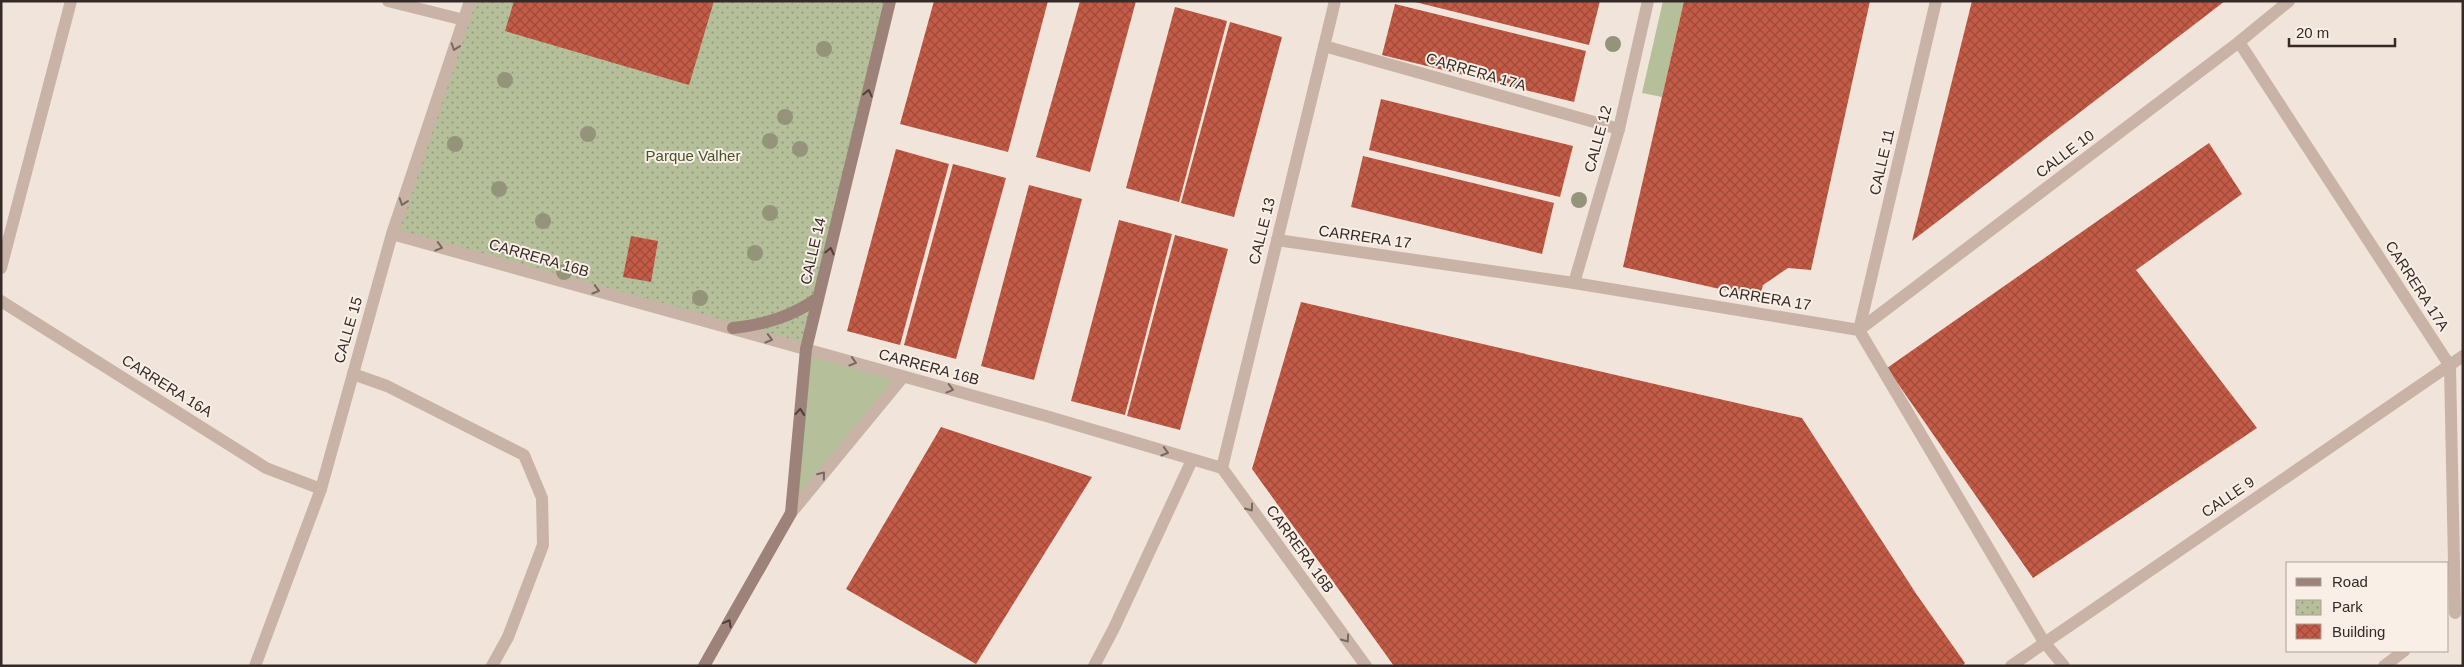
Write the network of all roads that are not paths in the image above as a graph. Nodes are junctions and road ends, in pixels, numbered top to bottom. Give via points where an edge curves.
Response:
1 (71, 1) edge
2 (388, 1) edge
3 (470, 1) edge
4 (890, 1) edge
5 (1335, 1) edge
6 (1648, 1) edge
7 (1936, 1) edge
8 (2289, 1) edge
9 (464, 20) junction
10 (2239, 42) junction
11 (1324, 46) junction
12 (1619, 129) junction
13 (392, 234) junction
14 (1277, 240) junction
15 (1, 268) edge
16 (1574, 283) junction
17 (818, 298) junction
18 (1, 301) edge
19 (733, 328) junction
20 (1859, 330) junction
21 (806, 349) junction
22 (2463, 356) edge
23 (2450, 366) junction
24 (353, 374) junction
25 (903, 377) junction
26 (1192, 460) junction
27 (1222, 468) junction
28 (320, 489) junction
29 (791, 513) junction
30 (2455, 615) edge
31 (2044, 642) junction
32 (2403, 652) edge
33 (255, 666) edge
34 (492, 666) edge
35 (704, 666) edge
36 (1094, 666) edge
37 (1366, 666) edge
38 (2011, 666) edge
39 (2064, 666) edge
40 (2384, 666) edge

1 - 15 street
2 - 9 street
3 - 9 street, CALLE 15
17 -> 4 street, CALLE 14
5 - 11 street, CALLE 13
6 - 12 street, CALLE 12
7 - 20 street, CALLE 11
8 - 10 street, CALLE 10
9 -> 13 street, CALLE 15
10 - 20 street, CALLE 10
10 - 23 street, CARRERA 17A
11 - 12 street, CARRERA 17A
11 - 14 street, CALLE 13
12 - 16 street, CALLE 12
13 -> 19 street, CARRERA 16B
13 - 24 street, CALLE 15
14 - 16 street, CARRERA 17
14 - 27 street, CALLE 13
16 - 20 street, CARRERA 17
17 - 19 street via 783,319
17 - 21 street, CALLE 14
18 - 28 street, CARRERA 16A via 266,468
19 -> 21 street, CARRERA 16B
20 - 31 street
21 -> 25 street, CARRERA 16B
29 -> 21 street, CALLE 14
22 - 23 street, CALLE 9
23 - 30 street
23 - 31 street, CALLE 9
24 - 28 street, CALLE 15
24 - 34 street via 388,386 524,454 542,498 543,545 508,637
25 -> 26 street, CARRERA 16B
29 -> 25 street, CALLE 14
26 - 27 street, CARRERA 16B
26 - 36 street
27 -> 37 street, CARRERA 16B
28 - 33 street, CALLE 15
35 -> 29 street, CALLE 14
31 - 38 street, CALLE 9
31 - 39 street
32 - 40 street

